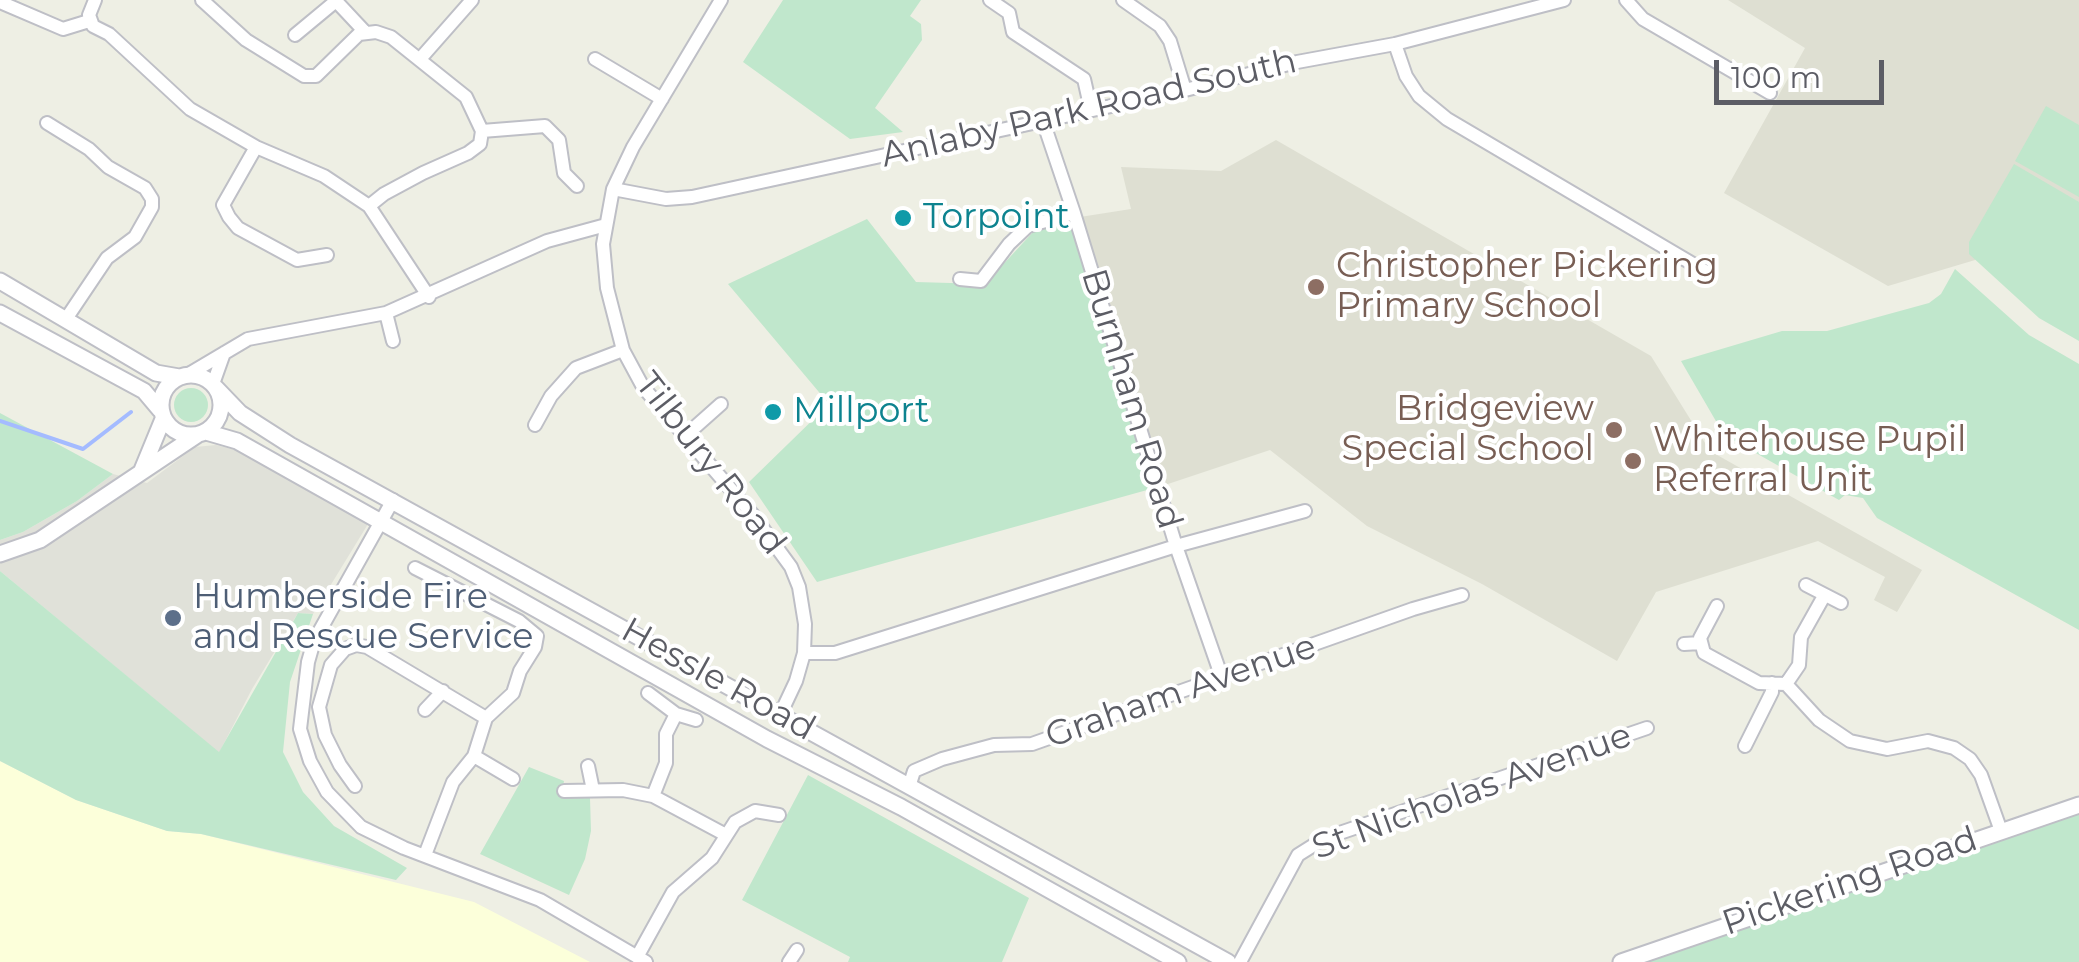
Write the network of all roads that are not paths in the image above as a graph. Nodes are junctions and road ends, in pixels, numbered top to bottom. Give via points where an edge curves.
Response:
1 (95, 0) edge
2 (202, 0) edge
3 (472, 0) edge
4 (721, 0) edge
5 (990, 0) edge
6 (1123, 0) edge
7 (1564, 0) edge
8 (1626, 0) edge
9 (0, 2) edge
10 (89, 22) junction
11 (366, 33) junction
12 (295, 35) dead end
13 (1395, 44) junction
14 (420, 59) junction
15 (595, 59) dead end
16 (1185, 90) junction
17 (1770, 93) dead end
18 (662, 99) junction
19 (1091, 110) junction
20 (1043, 120) junction
21 (48, 123) dead end
22 (482, 131) junction
23 (256, 147) junction
24 (577, 186) dead end
25 (613, 189) junction
26 (369, 206) junction
27 (1074, 212) junction
28 (606, 225) junction
29 (327, 255) dead end
30 (1708, 273) dead end
31 (960, 280) dead end
32 (0, 281) edge
33 (429, 297) junction
34 (0, 313) edge
35 (386, 314) junction
36 (66, 320) junction
37 (393, 341) dead end
38 (623, 350) junction
39 (224, 354) junction
40 (184, 376) junction
41 (214, 386) junction
42 (721, 404) dead end
43 (162, 414) junction
44 (535, 425) dead end
45 (202, 433) junction
46 (685, 436) junction
47 (142, 470) junction
48 (394, 500) junction
49 (1305, 512) dead end
50 (382, 521) junction
51 (1176, 546) junction
52 (0, 554) edge
53 (415, 568) dead end
54 (1806, 585) dead end
55 (1462, 595) dead end
56 (1824, 596) junction
57 (1841, 603) dead end
58 (1717, 606) dead end
59 (1701, 643) junction
60 (1684, 644) dead end
61 (804, 653) junction
62 (1222, 678) junction
63 (1779, 684) junction
64 (443, 691) junction
65 (648, 693) dead end
66 (425, 710) dead end
67 (676, 714) junction
68 (780, 715) junction
69 (486, 718) junction
70 (696, 720) dead end
71 (1648, 728) dead end
72 (1744, 749) dead end
73 (474, 756) junction
74 (588, 766) dead end
75 (513, 779) dead end
76 (355, 786) dead end
77 (909, 787) junction
78 (592, 790) junction
79 (564, 791) dead end
80 (653, 796) junction
81 (2079, 805) edge
82 (778, 815) dead end
83 (2001, 831) junction
84 (726, 835) junction
85 (425, 855) junction
86 (642, 959) edge
87 (1178, 962) edge
88 (1228, 962) edge
89 (1240, 962) edge
90 (1621, 962) edge

1 - 10 street
2 - 11 street via 246,40 304,76 316,76
3 - 14 street
4 - 18 street, Tilbury Road
5 - 19 street via 1009,13 1013,32 1084,79
6 - 16 street via 1160,26
7 - 13 street, Anlaby Park Road South
8 - 17 street via 1643,20
9 - 10 street via 63,29
10 - 23 street via 190,109
11 - 12 street via 336,1
11 - 14 street via 390,37
13 - 16 street, Anlaby Park Road South
13 - 30 street via 1419,96 1448,120
14 - 22 street via 466,97
15 - 18 street
16 - 19 street, Anlaby Park Road South
18 - 25 street, Tilbury Road
19 - 20 street, Anlaby Park Road South
20 - 25 street, Anlaby Park Road South via 692,197
20 - 27 street, Burnham Road
21 - 36 street via 152,199 135,237 108,258
22 - 24 street via 545,126 559,140 564,173
22 - 26 street via 480,144 468,153
23 - 26 street via 324,176
23 - 29 street via 223,205 229,218 296,260
25 - 28 street, Tilbury Road
26 - 33 street
27 - 31 street via 1028,226 980,281
27 - 51 street, Burnham Road
28 - 33 street via 505,258
28 - 38 street, Tilbury Road via 607,288
32 - 36 street
33 - 35 street
34 - 43 street via 144,391
35 - 37 street
35 - 39 street via 248,339
36 - 40 street via 156,373
38 - 44 street via 576,368
38 - 46 street, Tilbury Road
39 - 40 street
39 - 41 street
40 - 41 street via 206,378
40 - 43 street via 164,390
41 - 45 street via 219,416
41 - 48 street, Hessle Road via 240,413
42 - 46 street
43 - 45 street via 178,433
43 - 47 street
45 - 47 street
45 - 50 street, Hessle Road via 236,441
46 - 61 street, Tilbury Road via 791,567 805,624
47 - 52 street via 40,540
48 - 50 street
48 - 68 street, Hessle Road
49 - 51 street
50 - 85 street via 314,641 300,729 326,792 361,826
50 - 87 street, Hessle Road
51 - 61 street via 835,654
51 - 62 street, Burnham Road
53 - 69 street via 441,590 519,620 537,636 513,694
54 - 56 street
55 - 62 street, Graham Avenue
56 - 57 street
56 - 63 street via 1801,637 1799,665
58 - 59 street
59 - 60 street
59 - 63 street via 1704,653 1760,683
61 - 68 street, Tilbury Road
62 - 77 street, Graham Avenue via 1032,744 994,745 942,759 914,771
63 - 72 street
63 - 83 street via 1850,741 1888,749 1928,741 1970,758
64 - 66 street
64 - 69 street
64 - 76 street via 367,648 341,651 319,708 325,735
65 - 67 street
67 - 70 street
67 - 80 street
68 - 77 street, Hessle Road
69 - 73 street
71 - 89 street, St Nicholas Avenue via 1325,838 1298,855
73 - 75 street
73 - 85 street via 453,782
74 - 78 street
77 - 88 street, Hessle Road
78 - 79 street
78 - 80 street
80 - 84 street
81 - 83 street, Pickering Road
82 - 84 street via 744,815
83 - 90 street, Pickering Road
84 - 86 street via 712,858 673,892
85 - 86 street via 540,900

